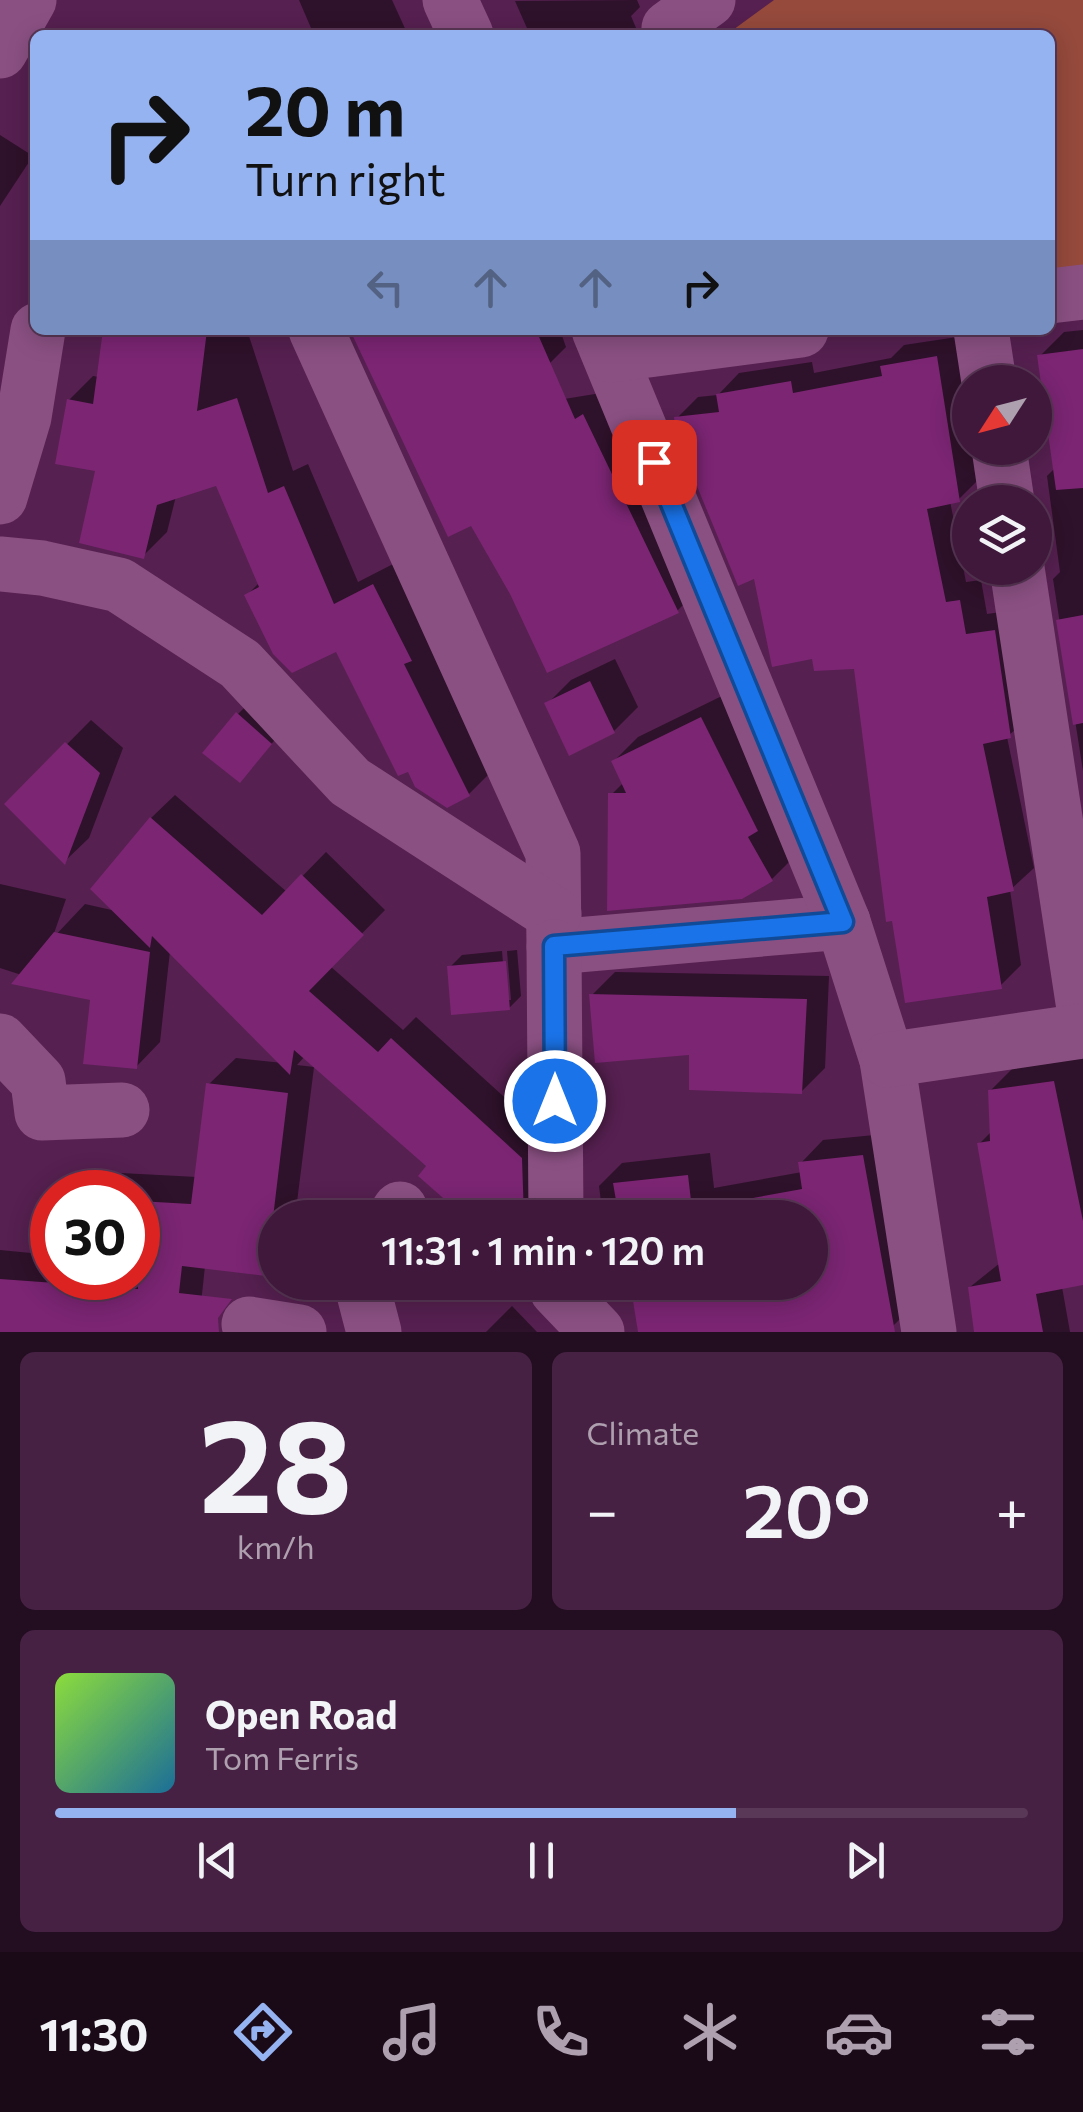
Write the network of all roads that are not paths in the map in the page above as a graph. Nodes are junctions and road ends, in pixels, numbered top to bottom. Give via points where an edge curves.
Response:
1 (29, 0) edge
2 (450, 0) edge
3 (464, 30) edge
4 (0, 51) edge
5 (1083, 292) edge
6 (1055, 295) edge
7 (36, 335) edge
8 (318, 335) edge
9 (725, 335) edge
10 (982, 335) edge
11 (604, 343) edge
12 (986, 365) edge
13 (12, 409) edge
14 (0, 497) edge
15 (0, 564) edge
16 (1020, 585) edge
17 (843, 922) junction
18 (554, 930) junction
19 (1083, 1002) edge
20 (1083, 1032) edge
21 (0, 1041) edge
22 (887, 1060) junction
23 (122, 1110) dead end
24 (556, 1200) edge
25 (366, 1300) edge
26 (567, 1300) edge
27 (374, 1332) edge
28 (597, 1332) edge
29 (929, 1332) edge

1 - 4 street
2 - 3 street
5 - 6 street
7 - 13 street
8 - 18 street via 553,853
9 - 11 street
10 - 12 street
11 - 17 street
13 - 14 street
15 - 18 street via 118,585 240,664 350,782
16 - 19 street
17 - 18 street
17 - 22 street
18 - 24 street
20 - 22 street
21 - 23 street via 38,1081 42,1113
22 - 29 street
25 - 27 street
26 - 28 street

